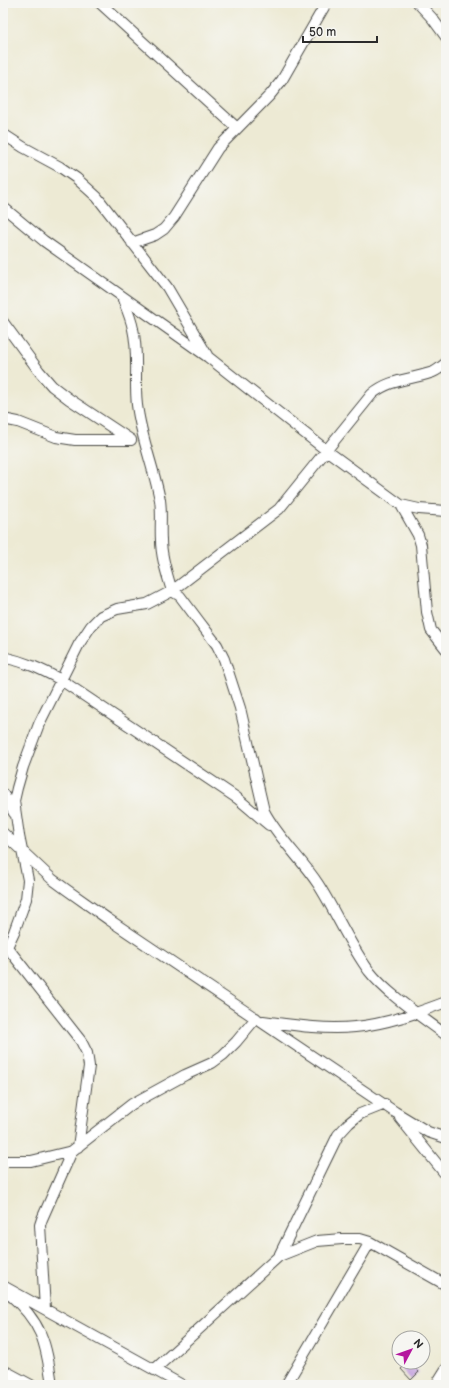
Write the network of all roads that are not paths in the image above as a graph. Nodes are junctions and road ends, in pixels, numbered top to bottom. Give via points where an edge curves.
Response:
1 (100, 3) edge
2 (325, 3) edge
3 (418, 3) edge
4 (446, 37) edge
5 (237, 128) junction
6 (3, 134) edge
7 (3, 207) edge
8 (132, 243) junction
9 (122, 297) junction
10 (3, 322) edge
11 (208, 357) junction
12 (446, 363) edge
13 (3, 419) edge
14 (131, 440) junction
15 (143, 440) junction
16 (326, 450) junction
17 (401, 505) junction
18 (446, 511) edge
19 (172, 591) junction
20 (446, 650) edge
21 (3, 657) edge
22 (61, 680) junction
23 (3, 794) edge
24 (16, 817) junction
25 (275, 830) junction
26 (3, 832) edge
27 (22, 850) junction
28 (4, 948) edge
29 (446, 1002) edge
30 (416, 1013) junction
31 (259, 1020) junction
32 (446, 1035) edge
33 (385, 1104) junction
34 (395, 1112) junction
35 (446, 1138) edge
36 (75, 1149) junction
37 (3, 1161) edge
38 (446, 1175) edge
39 (370, 1242) junction
40 (279, 1256) junction
41 (446, 1285) edge
42 (3, 1286) edge
43 (3, 1289) edge
44 (45, 1309) junction
45 (446, 1369) edge
46 (3, 1370) edge
47 (154, 1370) junction
48 (51, 1384) edge
49 (30, 1385) edge
50 (182, 1385) edge
51 (286, 1385) edge
52 (436, 1385) edge

1 - 5 street
2 - 5 street via 282,80 270,96
3 - 4 street
5 - 8 street via 218,148 164,229
6 - 8 street via 76,178 97,197
7 - 9 street via 44,241
8 - 11 street via 167,287
9 - 11 street
9 - 15 street via 135,342 137,403
10 - 14 street via 52,386
11 - 16 street
12 - 16 street via 432,373 380,387
13 - 14 street via 56,437 75,440
14 - 15 street
15 - 19 street via 156,481 160,502 163,556
16 - 17 street
16 - 19 street via 279,509
17 - 18 street
17 - 20 street via 418,534 421,545 431,630
19 - 22 street via 147,604 117,609 102,616 91,626 79,644
19 - 25 street via 180,596 217,645 224,659 240,708 264,811
21 - 22 street via 23,662
22 - 24 street via 39,724 23,767 14,801
22 - 25 street via 237,798
23 - 24 street
24 - 27 street
25 - 30 street via 318,885 370,972
26 - 27 street
27 - 28 street via 28,880 26,899 14,932
27 - 31 street via 66,890
28 - 36 street via 81,1041 87,1053 89,1066
29 - 30 street
30 - 31 street via 355,1028 306,1026
30 - 32 street
31 - 33 street
31 - 36 street via 212,1063 132,1104
33 - 34 street
33 - 40 street via 360,1114 348,1123 338,1136
34 - 35 street via 428,1132
34 - 38 street
36 - 37 street via 31,1161
36 - 44 street via 40,1225
39 - 40 street via 360,1239 317,1241
39 - 41 street
39 - 51 street
40 - 47 street
42 - 44 street
43 - 48 street via 31,1316 40,1331 45,1344
44 - 47 street
45 - 52 street
46 - 49 street
47 - 50 street

